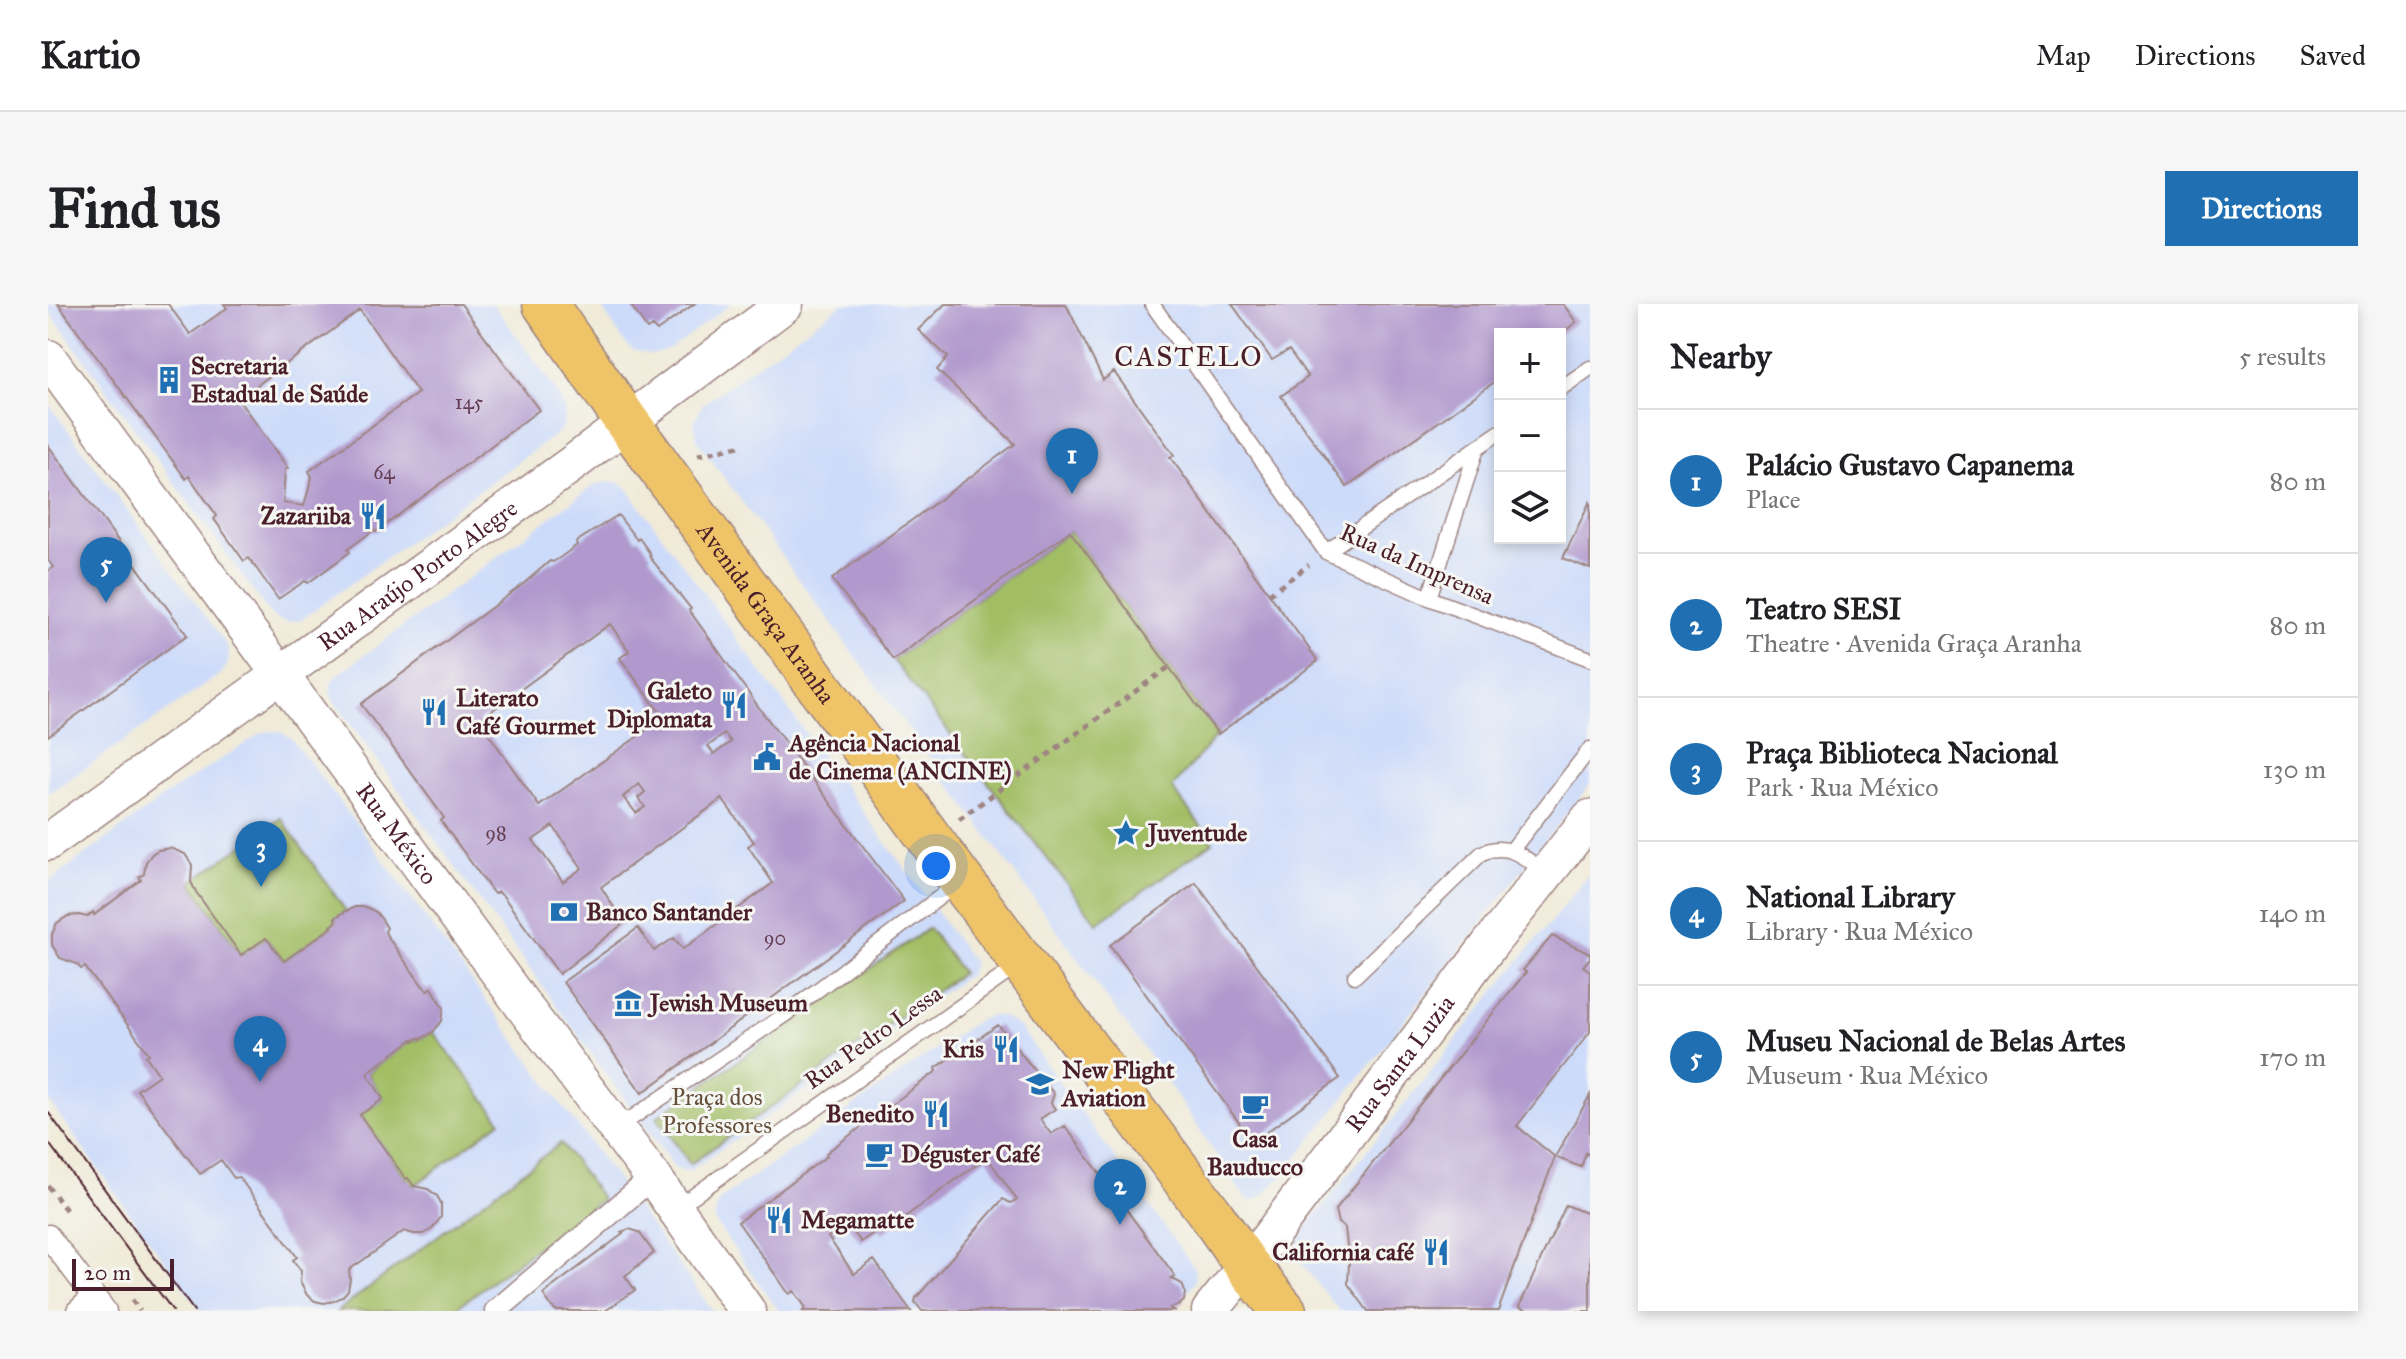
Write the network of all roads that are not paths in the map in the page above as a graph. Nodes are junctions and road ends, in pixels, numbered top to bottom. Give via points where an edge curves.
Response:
1 (545, 304) edge
2 (785, 304) edge
3 (1152, 304) edge
4 (48, 358) edge
5 (1590, 368) edge
6 (1566, 385) edge
7 (627, 422) junction
8 (1494, 436) edge
9 (1478, 448) junction
10 (1326, 552) junction
11 (1429, 598) junction
12 (1590, 659) edge
13 (281, 675) junction
14 (1590, 749) edge
15 (1590, 818) edge
16 (48, 842) edge
17 (1511, 851) junction
18 (1546, 873) junction
19 (961, 881) junction
20 (1024, 962) junction
21 (1355, 976) dead end
22 (616, 1130) junction
23 (653, 1177) junction
24 (675, 1209) junction
25 (48, 1236) edge
26 (1247, 1266) junction
27 (92, 1306) edge
28 (496, 1311) edge
29 (747, 1311) edge
30 (1210, 1311) edge
31 (1284, 1311) edge

1 - 7 main road, Avenida Graça Aranha
2 - 7 street, Rua Araújo Porto Alegre
3 - 10 lane, Rua da Imprensa
4 - 13 street, Rua México
5 - 6 lane
7 - 13 street, Rua Araújo Porto Alegre
7 - 19 main road, Avenida Graça Aranha
8 - 9 lane
9 - 10 lane
9 - 11 lane
10 - 11 lane, Rua da Imprensa
11 - 12 lane, Rua da Imprensa
13 - 16 street, Rua Araújo Porto Alegre
13 - 22 street, Rua México
14 - 17 lane
15 - 18 street, Rua Santa Luzia
17 - 18 lane
17 - 21 lane via 1503,847 1482,853
18 - 26 street, Rua Santa Luzia
19 - 20 main road, Avenida Graça Aranha
19 - 22 lane via 786,1014
20 - 24 lane, Rua Pedro Lessa
20 - 26 main road, Avenida Graça Aranha
22 - 23 street, Rua México
23 - 24 street, Rua México
23 - 28 street
24 - 29 street, Rua México
25 - 27 street
26 - 30 street, Rua Santa Luzia
26 - 31 main road, Avenida Graça Aranha

